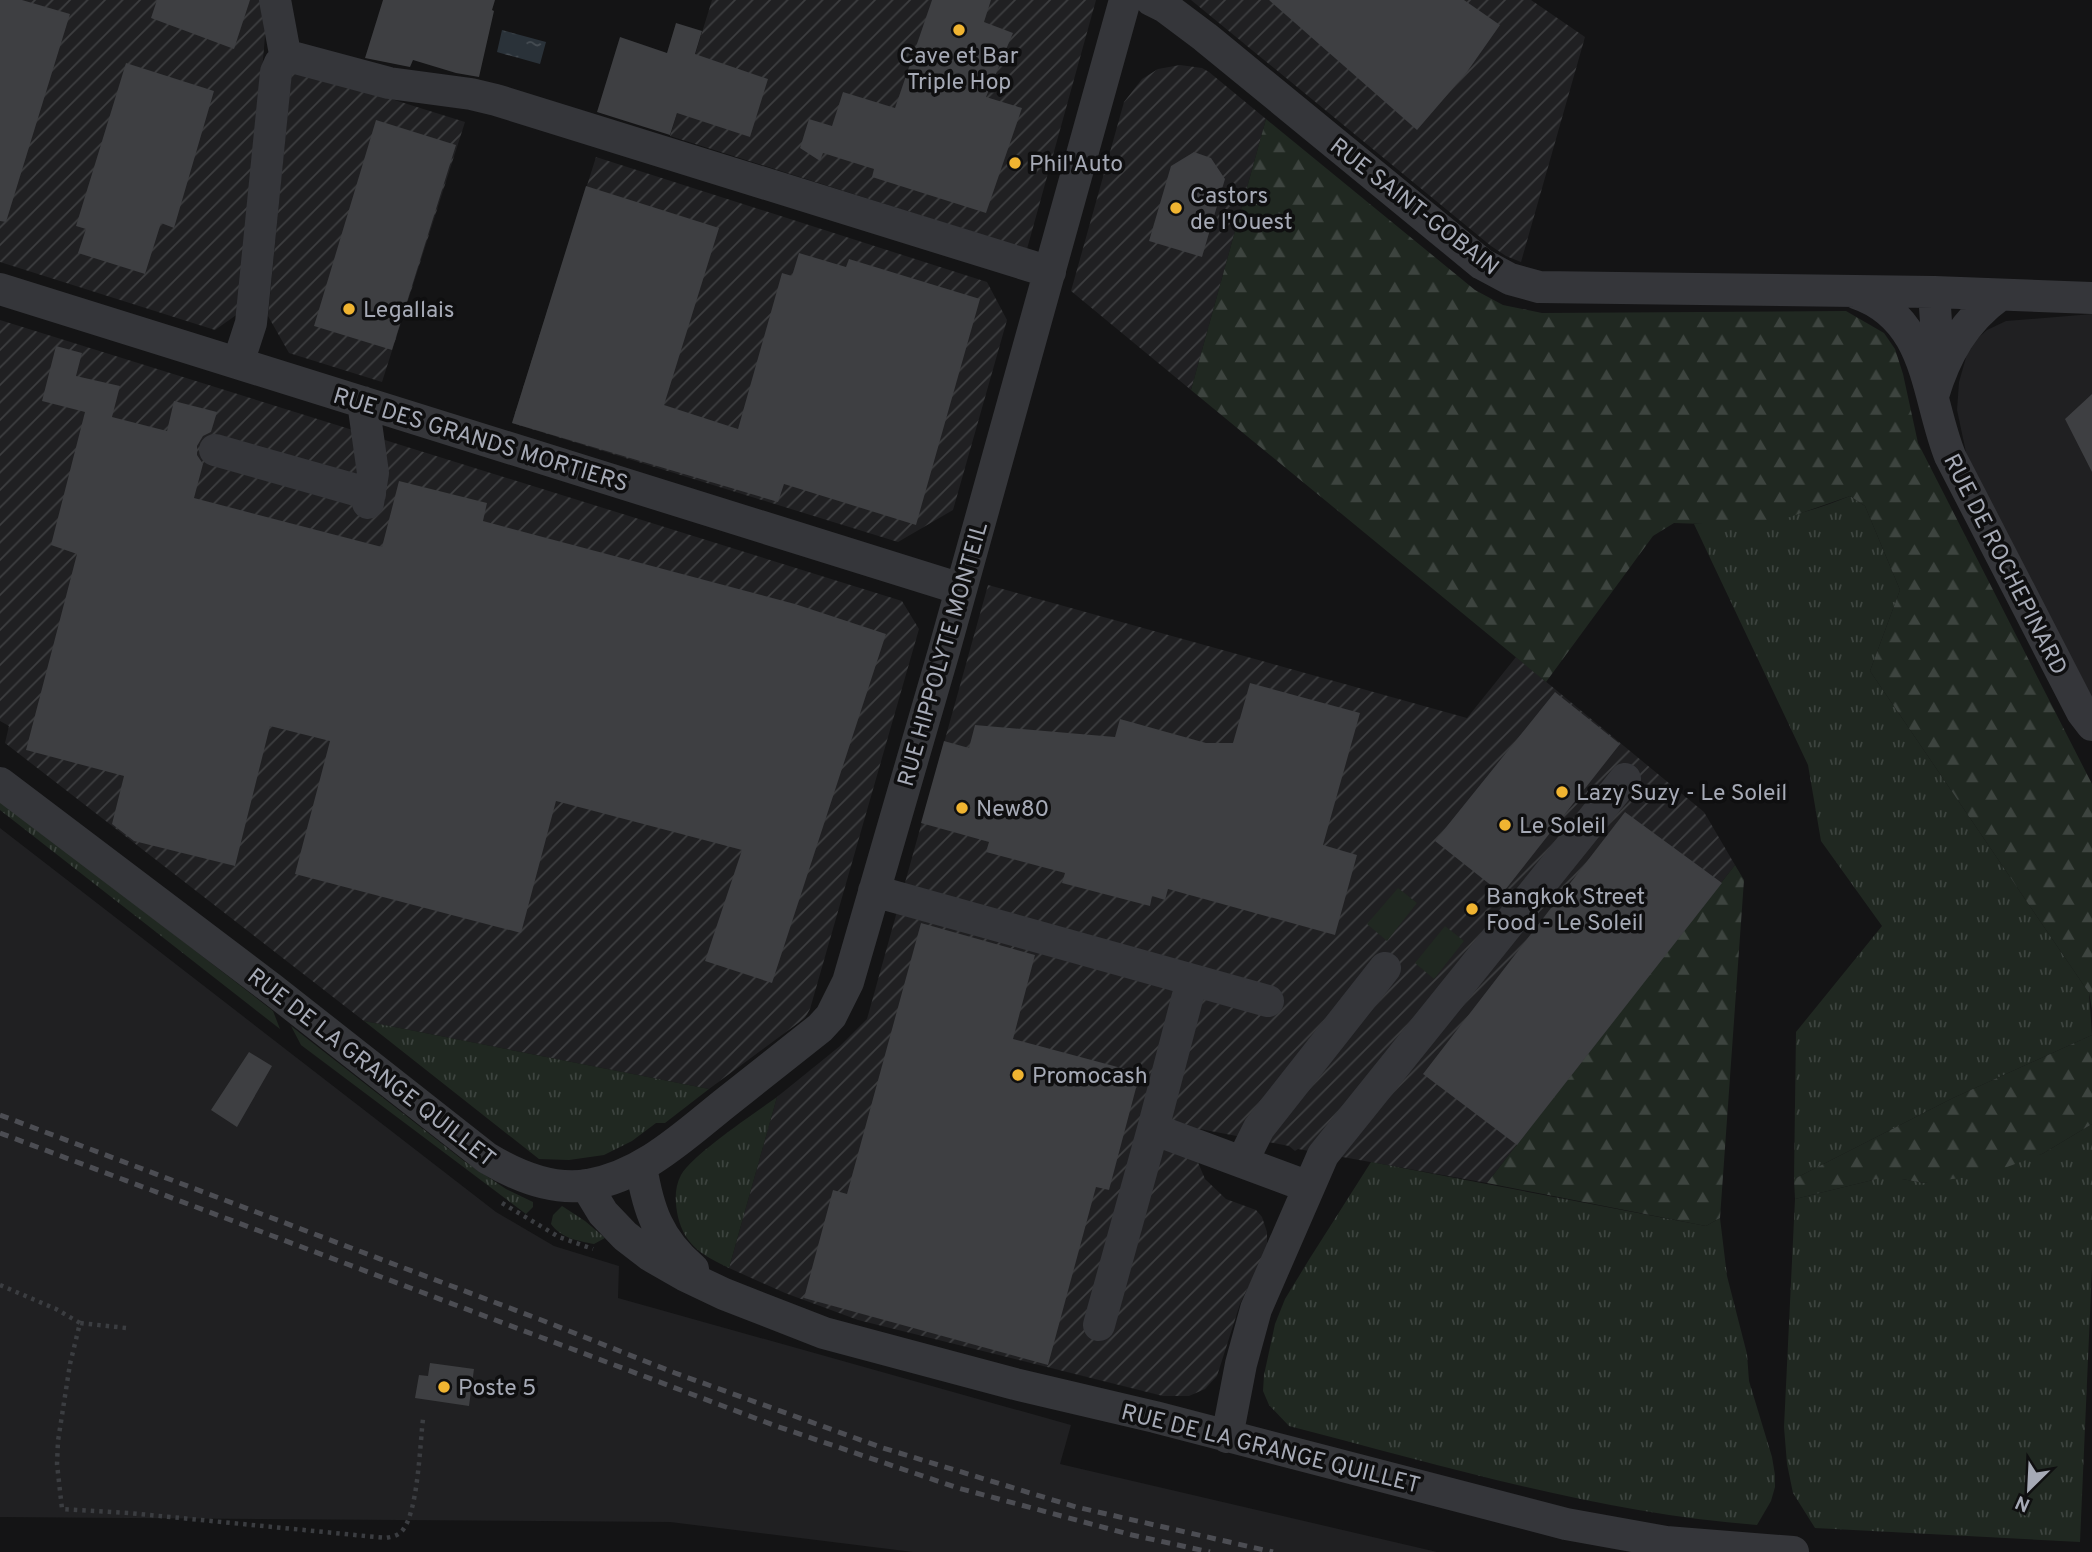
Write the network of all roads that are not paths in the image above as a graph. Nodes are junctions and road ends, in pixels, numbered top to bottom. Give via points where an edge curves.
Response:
1 (275, 0) edge
2 (1125, 0) edge
3 (1152, 0) edge
4 (286, 58) junction
5 (1050, 272) junction
6 (0, 289) edge
7 (1851, 291) junction
8 (1934, 292) junction
9 (2000, 295) junction
10 (2092, 298) edge
11 (239, 363) junction
12 (1933, 396) junction
13 (363, 402) junction
14 (215, 450) dead end
15 (961, 589) junction
16 (2092, 725) edge
17 (1625, 779) dead end
18 (0, 783) edge
19 (874, 891) junction
20 (1385, 968) dead end
21 (1192, 980) junction
22 (1268, 1001) dead end
23 (1153, 1129) junction
24 (1241, 1162) junction
25 (640, 1166) junction
26 (586, 1185) junction
27 (1309, 1187) junction
28 (757, 1307) junction
29 (1099, 1325) dead end
30 (1227, 1437) junction
31 (1793, 1552) edge

1 - 4 street
2 - 5 street, RUE HIPPOLYTE MONTEIL
3 - 7 street, RUE SAINT-GOBAIN via 1205,37 1482,264 1510,279 1539,287
4 - 5 street via 389,83 496,100
4 - 11 street via 274,81 251,323
5 - 15 street, RUE HIPPOLYTE MONTEIL
6 - 11 street, RUE DES GRANDS MORTIERS
7 - 8 street, RUE SAINT-GOBAIN
7 - 12 street, RUE DE ROCHEPINARD via 1872,298 1901,325 1924,363
8 - 9 street
8 - 12 street, RUE DE ROCHEPINARD
9 - 10 street
9 - 12 street via 1951,348
11 - 13 street, RUE DES GRANDS MORTIERS
12 - 16 street, RUE DE ROCHEPINARD via 1950,456
13 - 14 street via 373,473 369,498
13 - 15 street, RUE DES GRANDS MORTIERS
15 - 19 street, RUE HIPPOLYTE MONTEIL
17 - 27 street via 1323,1155
18 - 26 street, RUE DE LA GRANGE QUILLET via 487,1158 527,1179
19 - 21 street
19 - 25 street, RUE HIPPOLYTE MONTEIL via 848,982 831,1016 681,1139
20 - 24 street via 1259,1128
21 - 22 street
21 - 23 street
23 - 24 street
23 - 29 street
24 - 27 street
25 - 26 street, RUE HIPPOLYTE MONTEIL
25 - 28 street, RUE DE LA GRANGE QUILLET via 653,1217 670,1246 693,1270
26 - 28 street, RUE DE LA GRANGE QUILLET via 603,1213 651,1256
27 - 30 street via 1256,1309
28 - 30 street, RUE DE LA GRANGE QUILLET via 824,1333
30 - 31 street, RUE DE LA GRANGE QUILLET via 1566,1524 1666,1542

